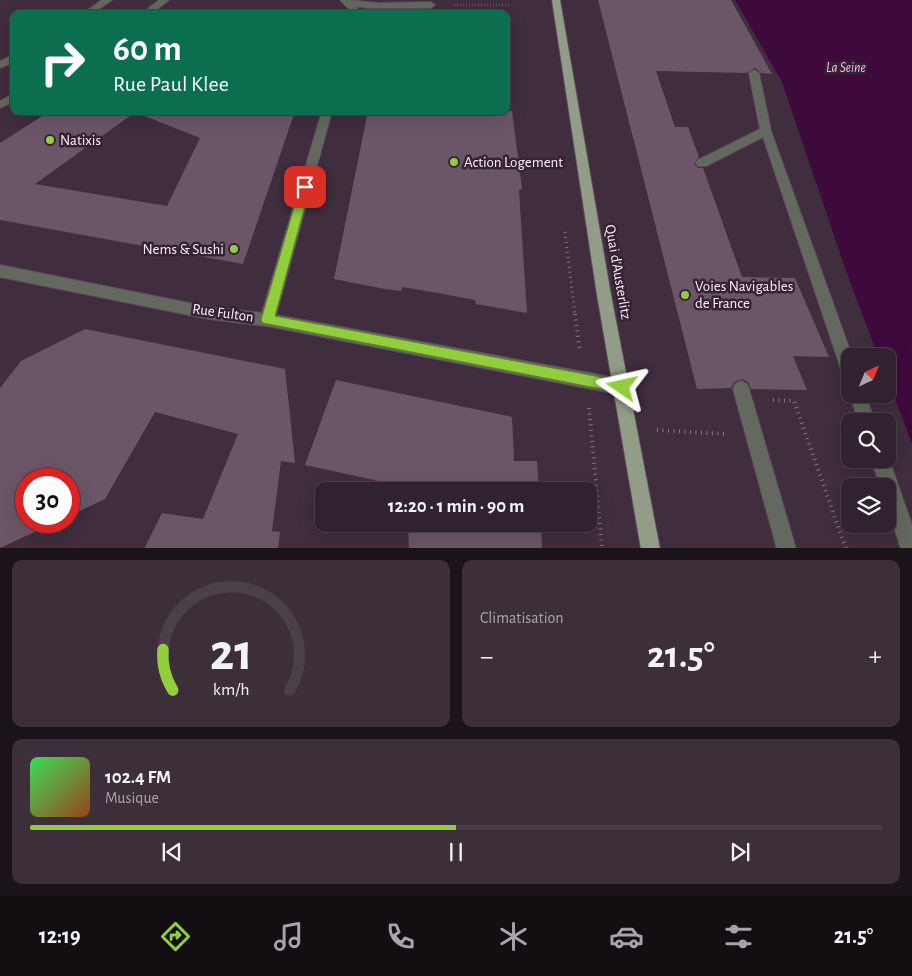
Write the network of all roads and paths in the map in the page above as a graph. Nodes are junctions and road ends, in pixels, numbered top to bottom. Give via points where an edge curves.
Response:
1 (108, 0) edge
2 (164, 0) edge
3 (556, 0) edge
4 (346, 1) edge
5 (431, 5) joint
6 (510, 5) dead end
7 (92, 10) edge
8 (150, 10) edge
9 (754, 73) dead end
10 (326, 115) edge
11 (766, 131) junction
12 (702, 163) dead end
13 (0, 271) edge
14 (267, 320) junction
15 (842, 348) edge
16 (622, 387) junction
17 (742, 393) joint
18 (589, 409) dead end
19 (630, 428) junction
20 (725, 434) dead end
21 (883, 468) edge
22 (602, 548) edge
23 (651, 548) edge
24 (787, 548) edge
25 (846, 548) edge
26 (911, 548) edge

1 - 7 street
2 - 8 street
3 - 16 main road, Quai d'Austerlitz
4 - 5 street via 365,6
5 - 6 path
9 - 11 street
10 - 14 street
11 - 12 street
11 - 15 street
13 - 14 street, Rue Fulton via 209,313
14 - 16 street, Rue Fulton
16 - 19 main road, Quai d'Austerlitz
17 - 24 street
17 - 25 path via 794,401
18 - 22 path
19 - 20 path
19 - 23 main road, Quai d'Austerlitz
21 - 26 street

